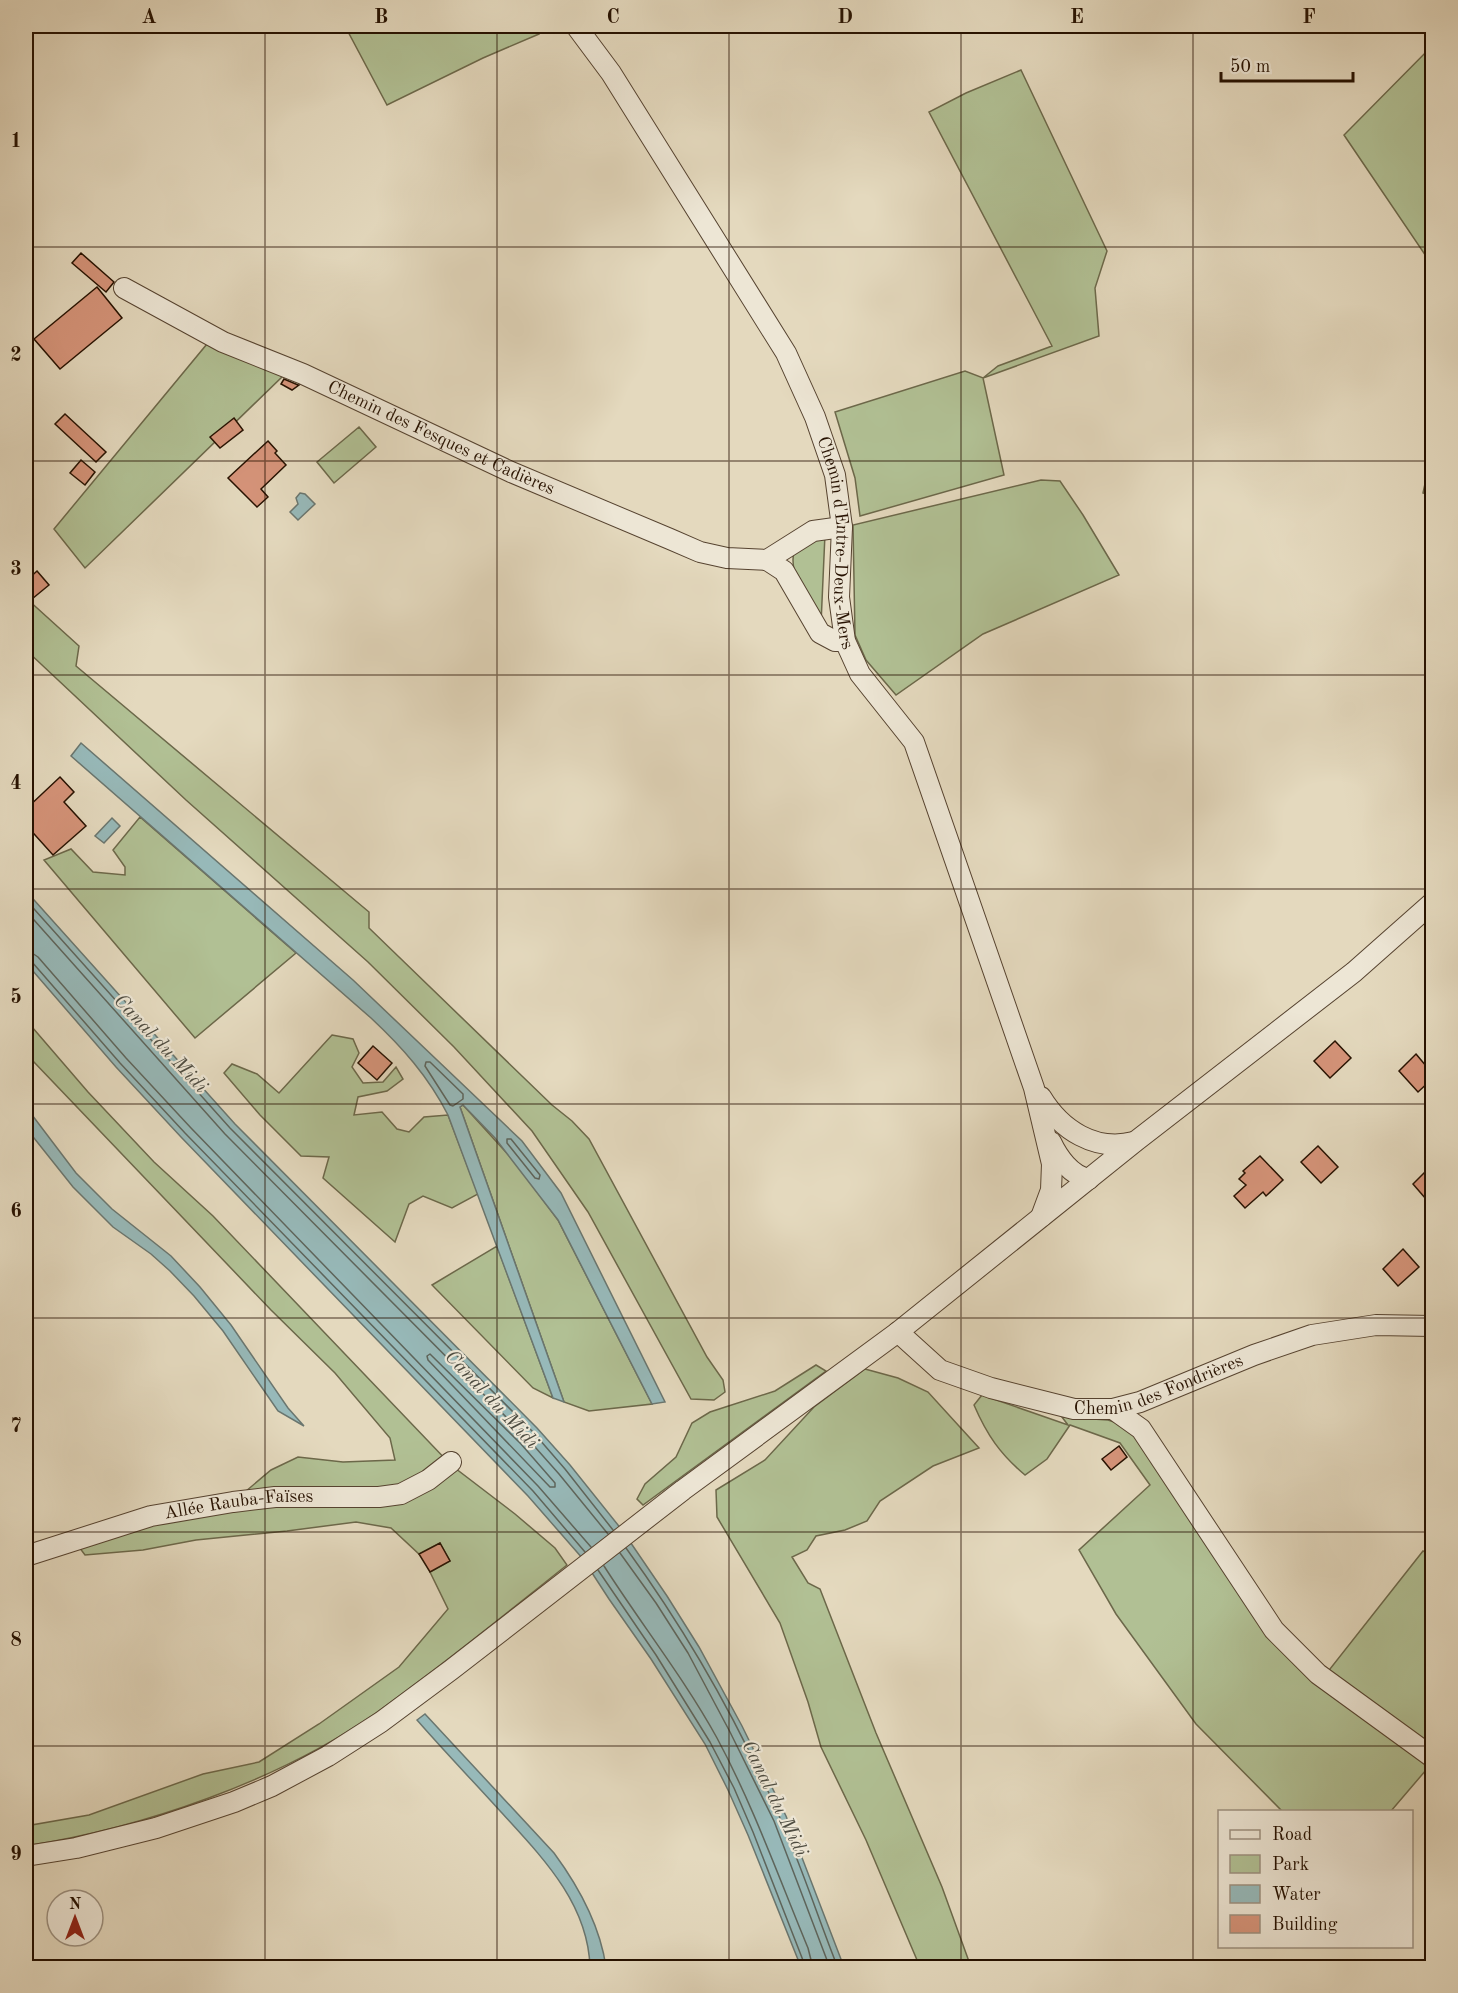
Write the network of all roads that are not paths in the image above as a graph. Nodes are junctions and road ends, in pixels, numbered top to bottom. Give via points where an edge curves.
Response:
1 (576, 26) edge
2 (124, 288) dead end
3 (842, 527) junction
4 (767, 560) junction
5 (845, 640) junction
6 (1432, 903) edge
7 (1034, 1088) junction
8 (1046, 1131) junction
9 (1074, 1132) junction
10 (1136, 1141) junction
11 (1091, 1177) junction
12 (1041, 1217) junction
13 (1432, 1326) edge
14 (898, 1332) junction
15 (1113, 1410) junction
16 (451, 1462) dead end
17 (26, 1556) edge
18 (1432, 1757) edge
19 (26, 1856) edge

1 - 3 street, Chemin d'Entre-Deux-Mers via 611,73 786,353 815,417 835,475
2 - 4 street, Chemin des Fesques et Cadières via 224,342 659,535 709,554
3 - 4 street via 813,531
3 - 5 street, Chemin d'Entre-Deux-Mers via 839,597
4 - 5 street via 784,571 820,633 834,641
5 - 7 street, Chemin d'Entre-Deux-Mers via 860,674 914,742
6 - 10 street via 1354,972
7 - 8 street, Chemin d'Entre-Deux-Mers
7 - 9 street, Chemin d'Entre-Deux-Mers via 1050,1113
8 - 11 street, Chemin d'Entre-Deux-Mers via 1057,1155 1082,1178
8 - 12 street, Chemin d'Entre-Deux-Mers via 1052,1164 1051,1190
9 - 10 street, Chemin d'Entre-Deux-Mers via 1099,1143 1120,1146
9 - 11 street, Chemin d'Entre-Deux-Mers via 1089,1149 1095,1166
10 - 11 street
11 - 12 street
12 - 14 street
13 - 15 street, Chemin des Fondrières via 1376,1325 1312,1335
14 - 15 street, Chemin des Fondrières via 940,1370 1074,1410
14 - 19 street via 381,1722 328,1756 272,1786 205,1813 76,1848
15 - 18 street via 1141,1429 1274,1630 1318,1674
16 - 17 street, Allée Rauba-Faïses via 401,1494 233,1502 151,1516

